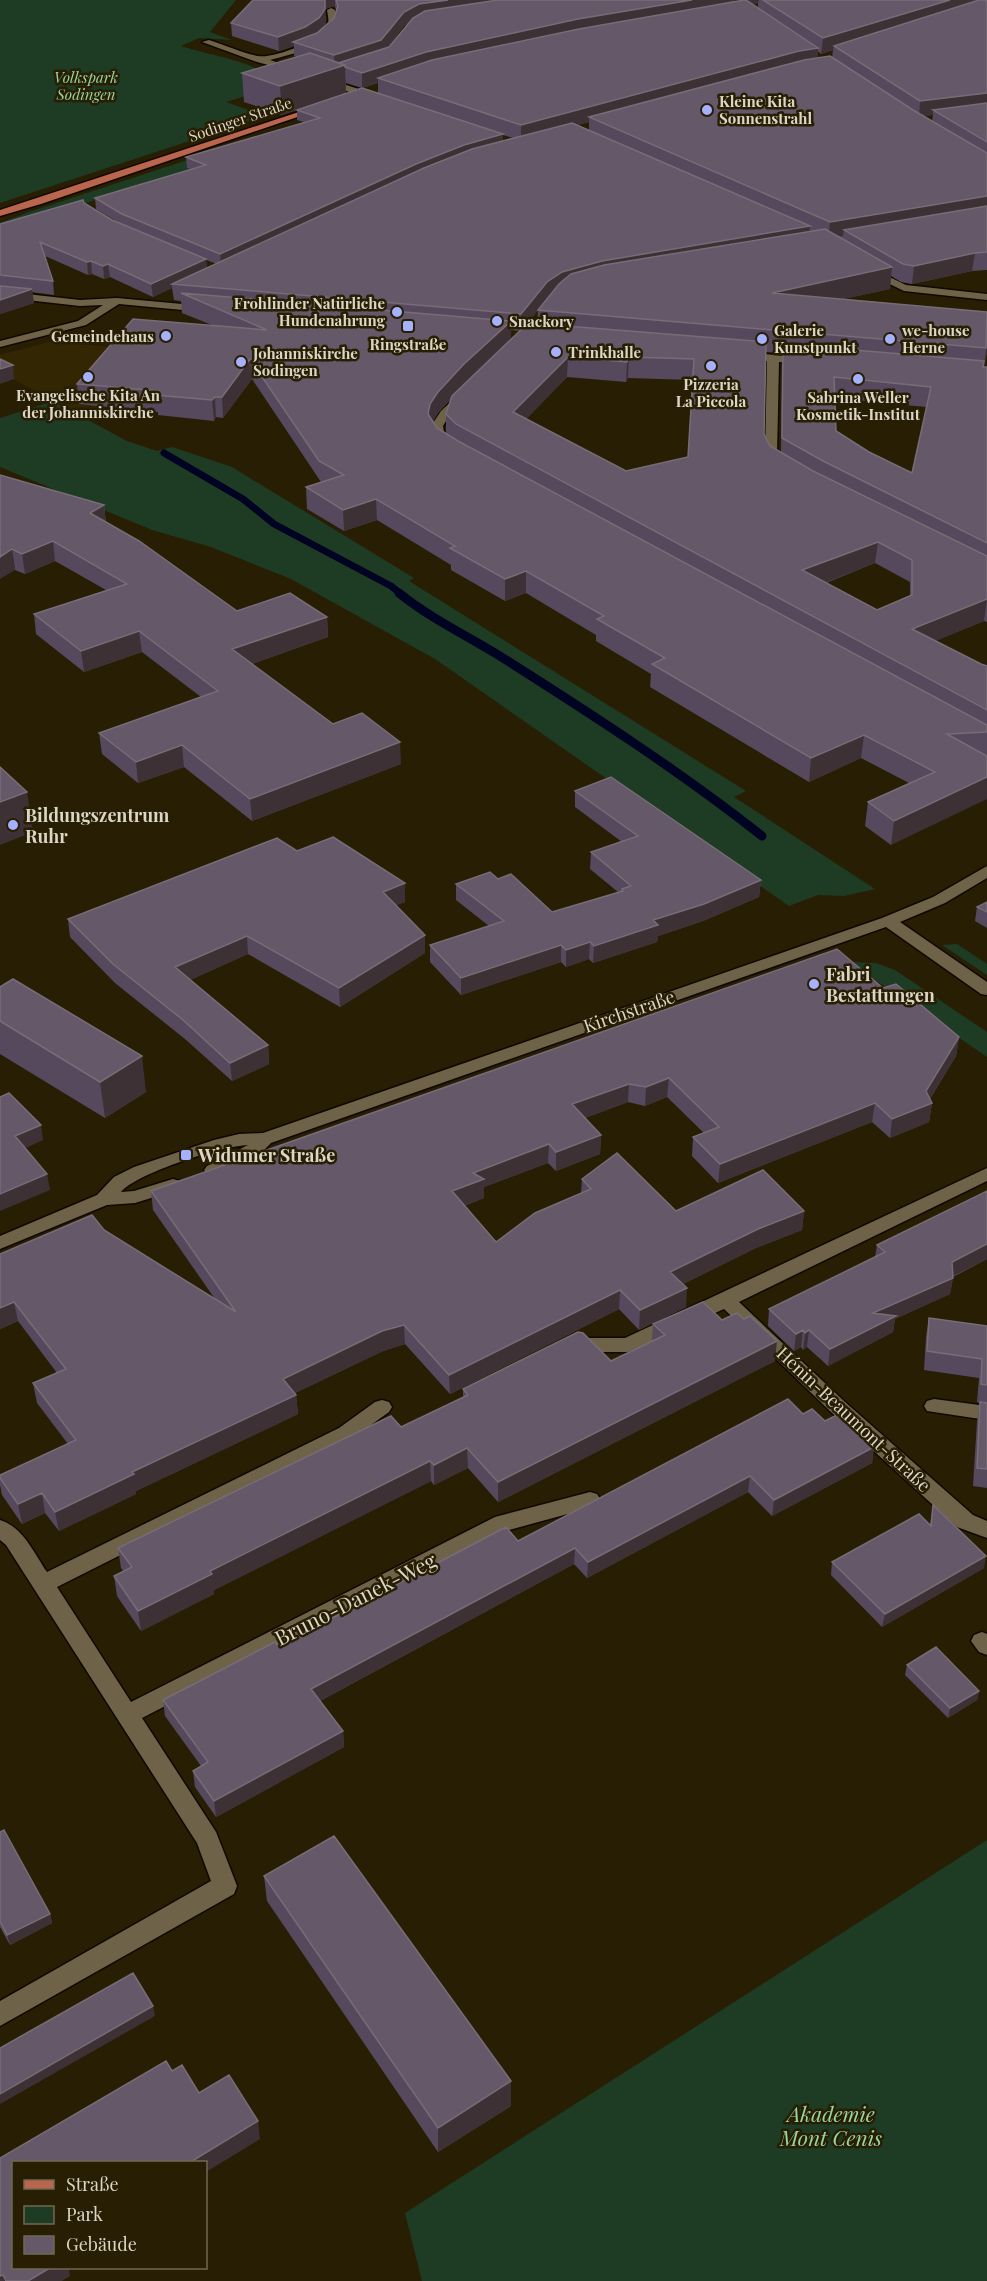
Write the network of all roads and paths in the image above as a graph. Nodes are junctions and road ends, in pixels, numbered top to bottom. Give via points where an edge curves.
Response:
1 (331, 10) dead end
2 (206, 42) dead end
3 (260, 60) junction
4 (339, 73) edge
5 (309, 76) edge
6 (375, 90) edge
7 (364, 94) junction
8 (344, 100) edge
9 (393, 103) edge
10 (333, 104) edge
11 (38, 202) junction
12 (0, 213) edge
13 (0, 220) edge
14 (861, 266) edge
15 (0, 286) edge
16 (0, 294) edge
17 (171, 295) edge
18 (987, 297) edge
19 (105, 301) junction
20 (117, 301) junction
21 (152, 304) junction
22 (220, 310) edge
23 (0, 344) edge
24 (726, 354) edge
25 (773, 358) junction
26 (821, 362) edge
27 (474, 386) edge
28 (455, 452) edge
29 (787, 472) edge
30 (987, 871) edge
31 (888, 921) junction
32 (987, 990) edge
33 (265, 1139) junction
34 (987, 1174) edge
35 (105, 1199) junction
36 (0, 1243) edge
37 (726, 1300) junction
38 (554, 1354) edge
39 (934, 1406) dead end
40 (382, 1407) dead end
41 (987, 1413) edge
42 (590, 1500) edge
43 (0, 1528) edge
44 (987, 1530) edge
45 (43, 1584) junction
46 (127, 1715) junction
47 (0, 2014) edge

1 - 3 street via 334,24 321,39
2 - 3 street
3 - 5 street
4 - 7 street via 319,79
6 - 7 main road
7 - 8 main road
7 - 9 street
10 - 11 main road, Sodinger Straße
11 - 12 main road, Sodinger Straße
11 - 13 main road, Sodinger Straße
14 - 18 street via 904,288
15 - 19 street
16 - 19 street via 80,303
17 - 21 street
19 - 20 street
20 - 21 street
20 - 23 street via 82,323
21 - 22 street
24 - 25 street
25 - 26 street
25 - 29 street via 771,455
27 - 28 street via 437,424 438,440
30 - 31 street, Kirchstraße via 939,900
31 - 32 street
31 - 33 street, Kirchstraße
33 - 35 street, Kirchstraße via 252,1152 227,1165 135,1197
33 - 35 street, Kirchstraße via 214,1146 140,1171 120,1181
34 - 37 street
35 - 36 street, Kirchstraße
37 - 38 street via 628,1345 574,1344
37 - 44 street, Hénin-Beaumont-Straße via 965,1521
39 - 41 street
40 - 45 street via 346,1433
42 - 46 street, Bruno-Danek-Weg via 503,1523
43 - 45 street via 14,1539
45 - 46 street
46 - 47 street via 207,1839 225,1886

